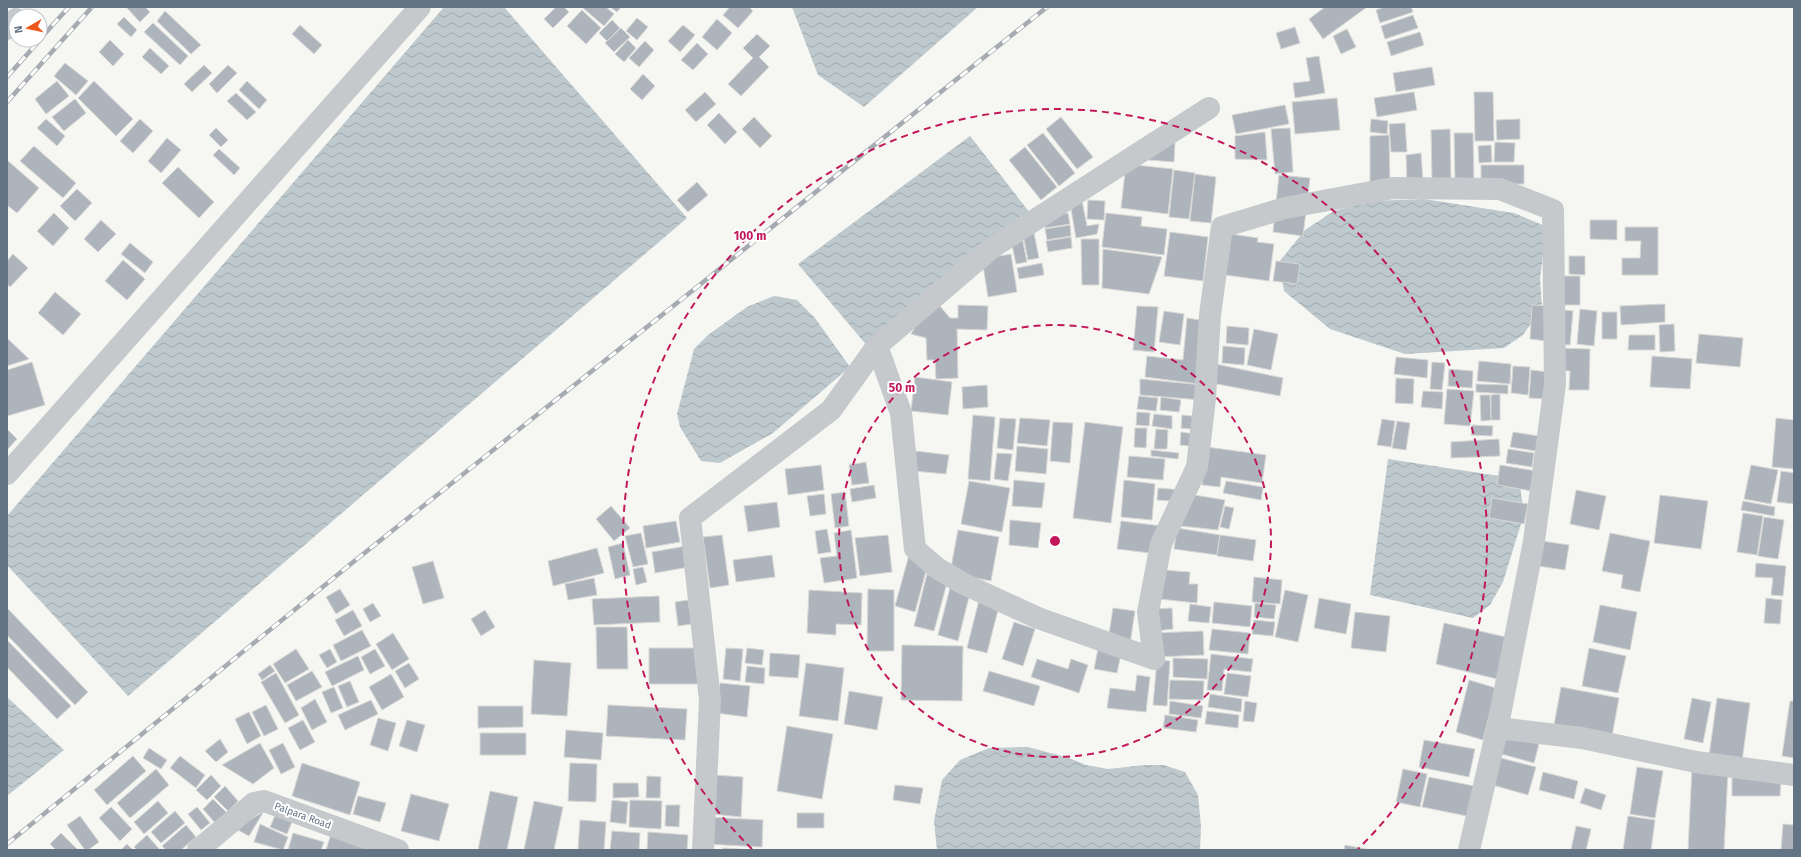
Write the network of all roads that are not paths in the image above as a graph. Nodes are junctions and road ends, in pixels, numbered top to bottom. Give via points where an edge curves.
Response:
1 (420, 7) edge
2 (1209, 108) dead end
3 (877, 346) junction
4 (7, 474) edge
5 (1497, 730) junction
6 (1794, 775) edge
7 (198, 850) edge
8 (398, 850) edge
9 (703, 850) edge
10 (1469, 850) edge

1 - 4 street
2 - 3 street via 993,247
3 - 5 street via 901,413 915,549 936,568 1038,618 1154,659 1148,612 1161,544 1196,467 1206,398 1210,315 1222,227 1285,208 1393,188 1500,189 1553,210 1555,384 1534,542
3 - 9 street via 831,410 690,518 710,700
5 - 6 street via 1506,728 1582,738 1696,762
5 - 10 street
7 - 8 street, Palpara Road via 254,803 264,801

